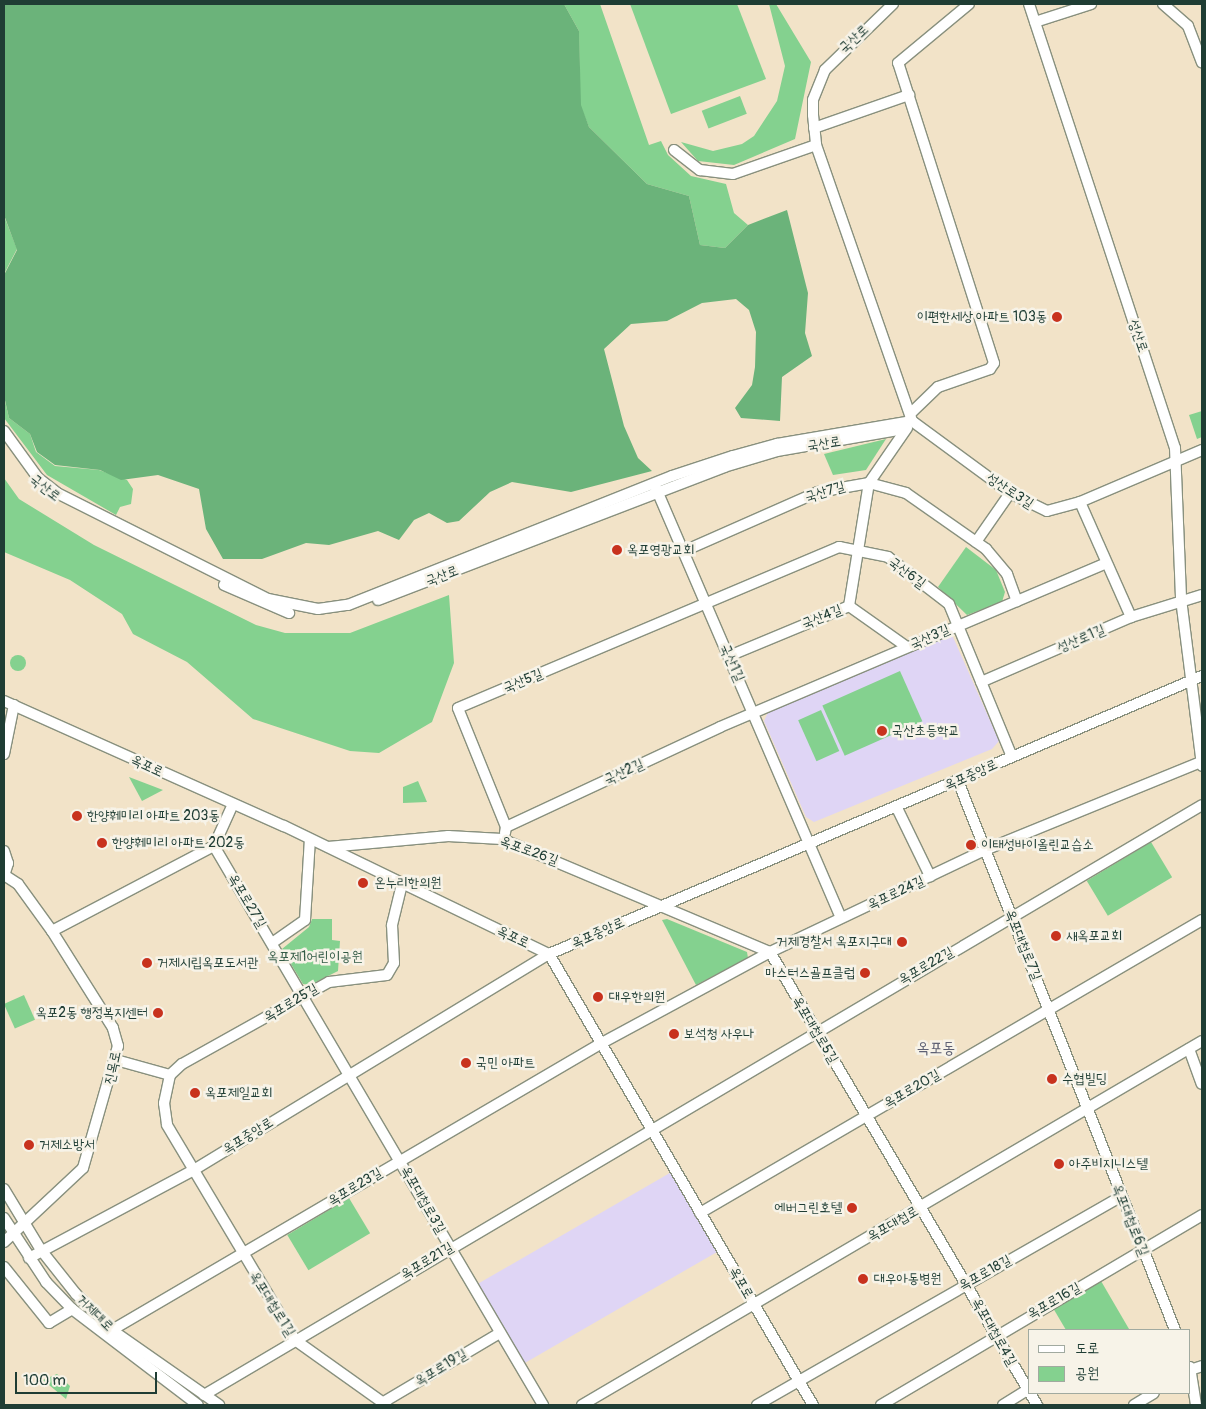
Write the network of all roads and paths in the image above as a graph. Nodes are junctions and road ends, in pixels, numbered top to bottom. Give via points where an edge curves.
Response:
1 (894, 4) edge
2 (969, 4) edge
3 (1029, 4) edge
4 (1091, 4) edge
5 (1163, 4) edge
6 (1035, 22) junction
7 (1202, 62) edge
8 (909, 95) junction
9 (814, 128) junction
10 (816, 145) junction
11 (674, 150) dead end
12 (909, 421) junction
13 (4, 431) edge
14 (4, 442) edge
15 (1202, 450) edge
16 (1176, 462) junction
17 (869, 483) junction
18 (656, 488) junction
19 (1010, 492) junction
20 (1080, 502) junction
21 (976, 542) junction
22 (857, 550) junction
23 (684, 552) junction
24 (1106, 563) junction
25 (1202, 595) edge
26 (1181, 599) junction
27 (1017, 601) junction
28 (706, 604) junction
29 (849, 606) junction
30 (1131, 618) junction
31 (958, 625) junction
32 (907, 647) junction
33 (729, 656) junction
34 (1202, 676) edge
35 (1190, 679) junction
36 (981, 682) junction
37 (4, 701) edge
38 (14, 706) junction
39 (754, 713) junction
40 (4, 754) edge
41 (1012, 757) junction
42 (1202, 764) edge
43 (958, 781) junction
44 (233, 804) junction
45 (1202, 805) edge
46 (897, 808) junction
47 (506, 828) junction
48 (310, 839) junction
49 (502, 839) junction
50 (810, 843) junction
51 (214, 846) junction
52 (327, 847) junction
53 (985, 850) junction
54 (4, 851) edge
55 (4, 876) edge
56 (930, 876) junction
57 (402, 884) junction
58 (662, 905) junction
59 (1011, 917) junction
60 (841, 918) junction
61 (1202, 920) edge
62 (52, 931) junction
63 (272, 943) junction
64 (770, 952) junction
65 (549, 954) junction
66 (304, 998) junction
67 (1048, 1009) junction
68 (816, 1031) junction
69 (1202, 1041) edge
70 (600, 1044) junction
71 (1188, 1049) junction
72 (116, 1060) junction
73 (348, 1074) junction
74 (170, 1075) junction
75 (1202, 1084) edge
76 (1088, 1110) junction
77 (867, 1115) junction
78 (651, 1129) junction
79 (400, 1160) junction
80 (192, 1171) junction
81 (4, 1188) edge
82 (1120, 1197) junction
83 (921, 1208) junction
84 (700, 1213) junction
85 (1202, 1215) edge
86 (4, 1218) edge
87 (23, 1220) junction
88 (11, 1230) junction
89 (4, 1242) edge
90 (451, 1247) junction
91 (1143, 1249) junction
92 (41, 1250) junction
93 (241, 1254) junction
94 (29, 1258) junction
95 (4, 1267) edge
96 (966, 1284) junction
97 (752, 1304) junction
98 (72, 1309) junction
99 (1175, 1329) edge
100 (112, 1330) junction
101 (500, 1333) junction
102 (995, 1335) junction
103 (295, 1340) junction
104 (1191, 1375) edge
105 (798, 1381) junction
106 (1027, 1390) joint
107 (1029, 1394) edge
108 (1152, 1394) edge
109 (204, 1395) junction
110 (384, 1404) edge
111 (198, 1405) edge
112 (219, 1405) edge
113 (543, 1405) edge
114 (582, 1405) edge
115 (757, 1405) edge
116 (813, 1405) edge
117 (881, 1405) edge
118 (1003, 1405) edge
119 (1036, 1405) edge
120 (1134, 1405) edge
121 (1196, 1405) edge

1 - 9 street, 국산로 via 825,70 813,100
2 - 8 street via 898,63
3 - 6 street, 성산로
4 - 6 street
5 - 7 street via 1188,26
6 - 16 street, 성산로 via 1166,416
8 - 9 street
8 - 12 street via 994,364 990,369 938,387
9 - 10 street, 국산로
10 - 11 street via 733,174 700,170
10 - 12 street, 국산로
12 - 17 street
12 - 18 street, 국산로 via 777,451
12 - 19 street, 성산로3길
13 - 18 street, 국산로 via 38,478 56,493 268,599 294,608 348,605
14 - 18 street, 국산로 via 33,481 53,497 262,604 292,614 348,612
15 - 16 street, 성산로3길
16 - 20 street, 성산로3길
16 - 26 street, 성산로
17 - 21 street, 국산7길 via 906,494
17 - 22 street
17 - 23 street, 국산7길 via 818,492
18 - 23 street, 국산1길
19 - 20 street, 성산로3길 via 1038,509 1059,510
19 - 21 street
20 - 24 street
21 - 27 street, 국산7길 via 1000,562
22 - 28 street, 국산6길 via 839,547
22 - 29 street
22 - 31 street, 국산6길 via 888,557 949,604
23 - 28 street, 국산1길
24 - 27 street, 국산3길
24 - 30 street
25 - 26 street, 성산로1길
26 - 30 street, 성산로1길
26 - 35 street, 성산로
27 - 31 street, 국산3길
28 - 33 street, 국산1길
28 - 47 street, 국산5길 via 458,708
29 - 32 street, 국산4길
29 - 33 street, 국산4길
30 - 36 street, 성산로1길
31 - 32 street, 국산3길
31 - 36 street, 국산6길
32 - 39 street, 국산3길
33 - 39 street, 국산1길
34 - 35 street, 옥포중앙로
35 - 41 street, 옥포중앙로
35 - 42 street, 성산로
36 - 41 street, 국산6길
37 - 38 street, 옥포로
38 - 40 street
38 - 44 street, 옥포로
39 - 47 street, 국산2길
39 - 50 street, 국산1길
41 - 43 street, 옥포중앙로
42 - 53 street, 옥포로24길
43 - 46 street, 옥포중앙로
43 - 53 street, 옥포대첩로7길
44 - 48 street, 옥포로
44 - 51 street
45 - 59 street, 옥포로22길
46 - 50 street, 옥포중앙로
46 - 56 street
47 - 49 street
48 - 52 street, 옥포로
48 - 63 street via 305,920
49 - 52 street, 옥포로26길 via 448,836
49 - 58 street, 옥포로26길
50 - 58 street, 옥포중앙로
50 - 60 street, 국산1길
51 - 62 street
51 - 63 street, 옥포로27길
52 - 57 street, 옥포로
53 - 56 street, 옥포로24길
53 - 59 street, 옥포대첩로7길
54 - 55 street via 8,863
55 - 62 street, 진목로 via 18,884
56 - 60 street, 옥포로24길
57 - 65 street, 옥포로
57 - 66 street, 옥포로25길 via 392,925 394,963 387,975 342,978
58 - 64 street
58 - 65 street, 옥포중앙로
59 - 67 street, 옥포대첩로7길
59 - 68 street, 옥포로22길
60 - 64 street, 옥포로24길
61 - 67 street, 옥포로20길
62 - 72 street, 진목로 via 115,1032
63 - 66 street, 옥포로27길
64 - 68 street, 옥포대첩로5길
64 - 70 street, 옥포로24길
65 - 70 street, 옥포로
65 - 73 street, 옥포중앙로
66 - 73 street, 옥포로27길
66 - 74 street, 옥포로25길 via 182,1064
67 - 76 street, 옥포대첩로7길
67 - 77 street, 옥포로20길
68 - 77 street, 옥포대첩로5길
68 - 78 street, 옥포로22길
69 - 71 street, 옥포대첩로
70 - 78 street, 옥포로
70 - 79 street, 옥포로23길
71 - 75 street
71 - 76 street, 옥포대첩로
72 - 74 street
72 - 87 street, 진목로 via 83,1168
73 - 79 street, 옥포대첩로3길
73 - 80 street, 옥포중앙로
74 - 80 street, 옥포대첩로1길 via 164,1112
76 - 82 street, 옥포대첩로6길
76 - 83 street, 옥포대첩로
77 - 83 street, 옥포대첩로5길
77 - 84 street, 옥포로20길
78 - 84 street, 옥포로
78 - 90 street, 옥포로21길
79 - 90 street, 옥포대첩로3길
79 - 93 street, 옥포로23길
80 - 92 street, 옥포중앙로
80 - 93 street, 옥포대첩로1길
81 - 87 street, 거제대로
82 - 91 street, 옥포대첩로6길
82 - 96 street, 옥포로18길
83 - 96 street, 옥포대첩로4길
83 - 97 street, 옥포대첩로
84 - 97 street, 옥포로
85 - 91 street, 옥포로16길
86 - 88 street, 거제대로
87 - 88 street, 진목로
87 - 92 street, 거제대로
88 - 89 street, 진목로
88 - 94 street, 거제대로
90 - 101 street, 옥포대첩로3길
90 - 103 street, 옥포로21길
91 - 99 street, 옥포대첩로6길
91 - 102 street, 옥포로16길
92 - 94 street, 옥포중앙로
92 - 100 street, 거제대로
93 - 100 street, 옥포로23길
93 - 103 street, 옥포대첩로1길
94 - 98 street, 거제대로
95 - 98 street via 49,1323
96 - 102 street, 옥포대첩로4길
96 - 105 street, 옥포로18길
97 - 105 street, 옥포로
97 - 114 street, 옥포대첩로
98 - 111 street, 거제대로
100 - 109 street, 거제대로
101 - 110 street, 옥포로19길
101 - 113 street, 옥포대첩로3길
102 - 106 street, 옥포대첩로4길
102 - 117 street, 옥포로16길
103 - 109 street, 옥포로21길
103 - 110 street, 옥포대첩로1길
104 - 121 street
105 - 115 street, 옥포로18길
105 - 116 street, 옥포로
106 - 118 street
107 - 119 street, 옥포대첩로4길
108 - 120 street
109 - 112 street, 거제대로

